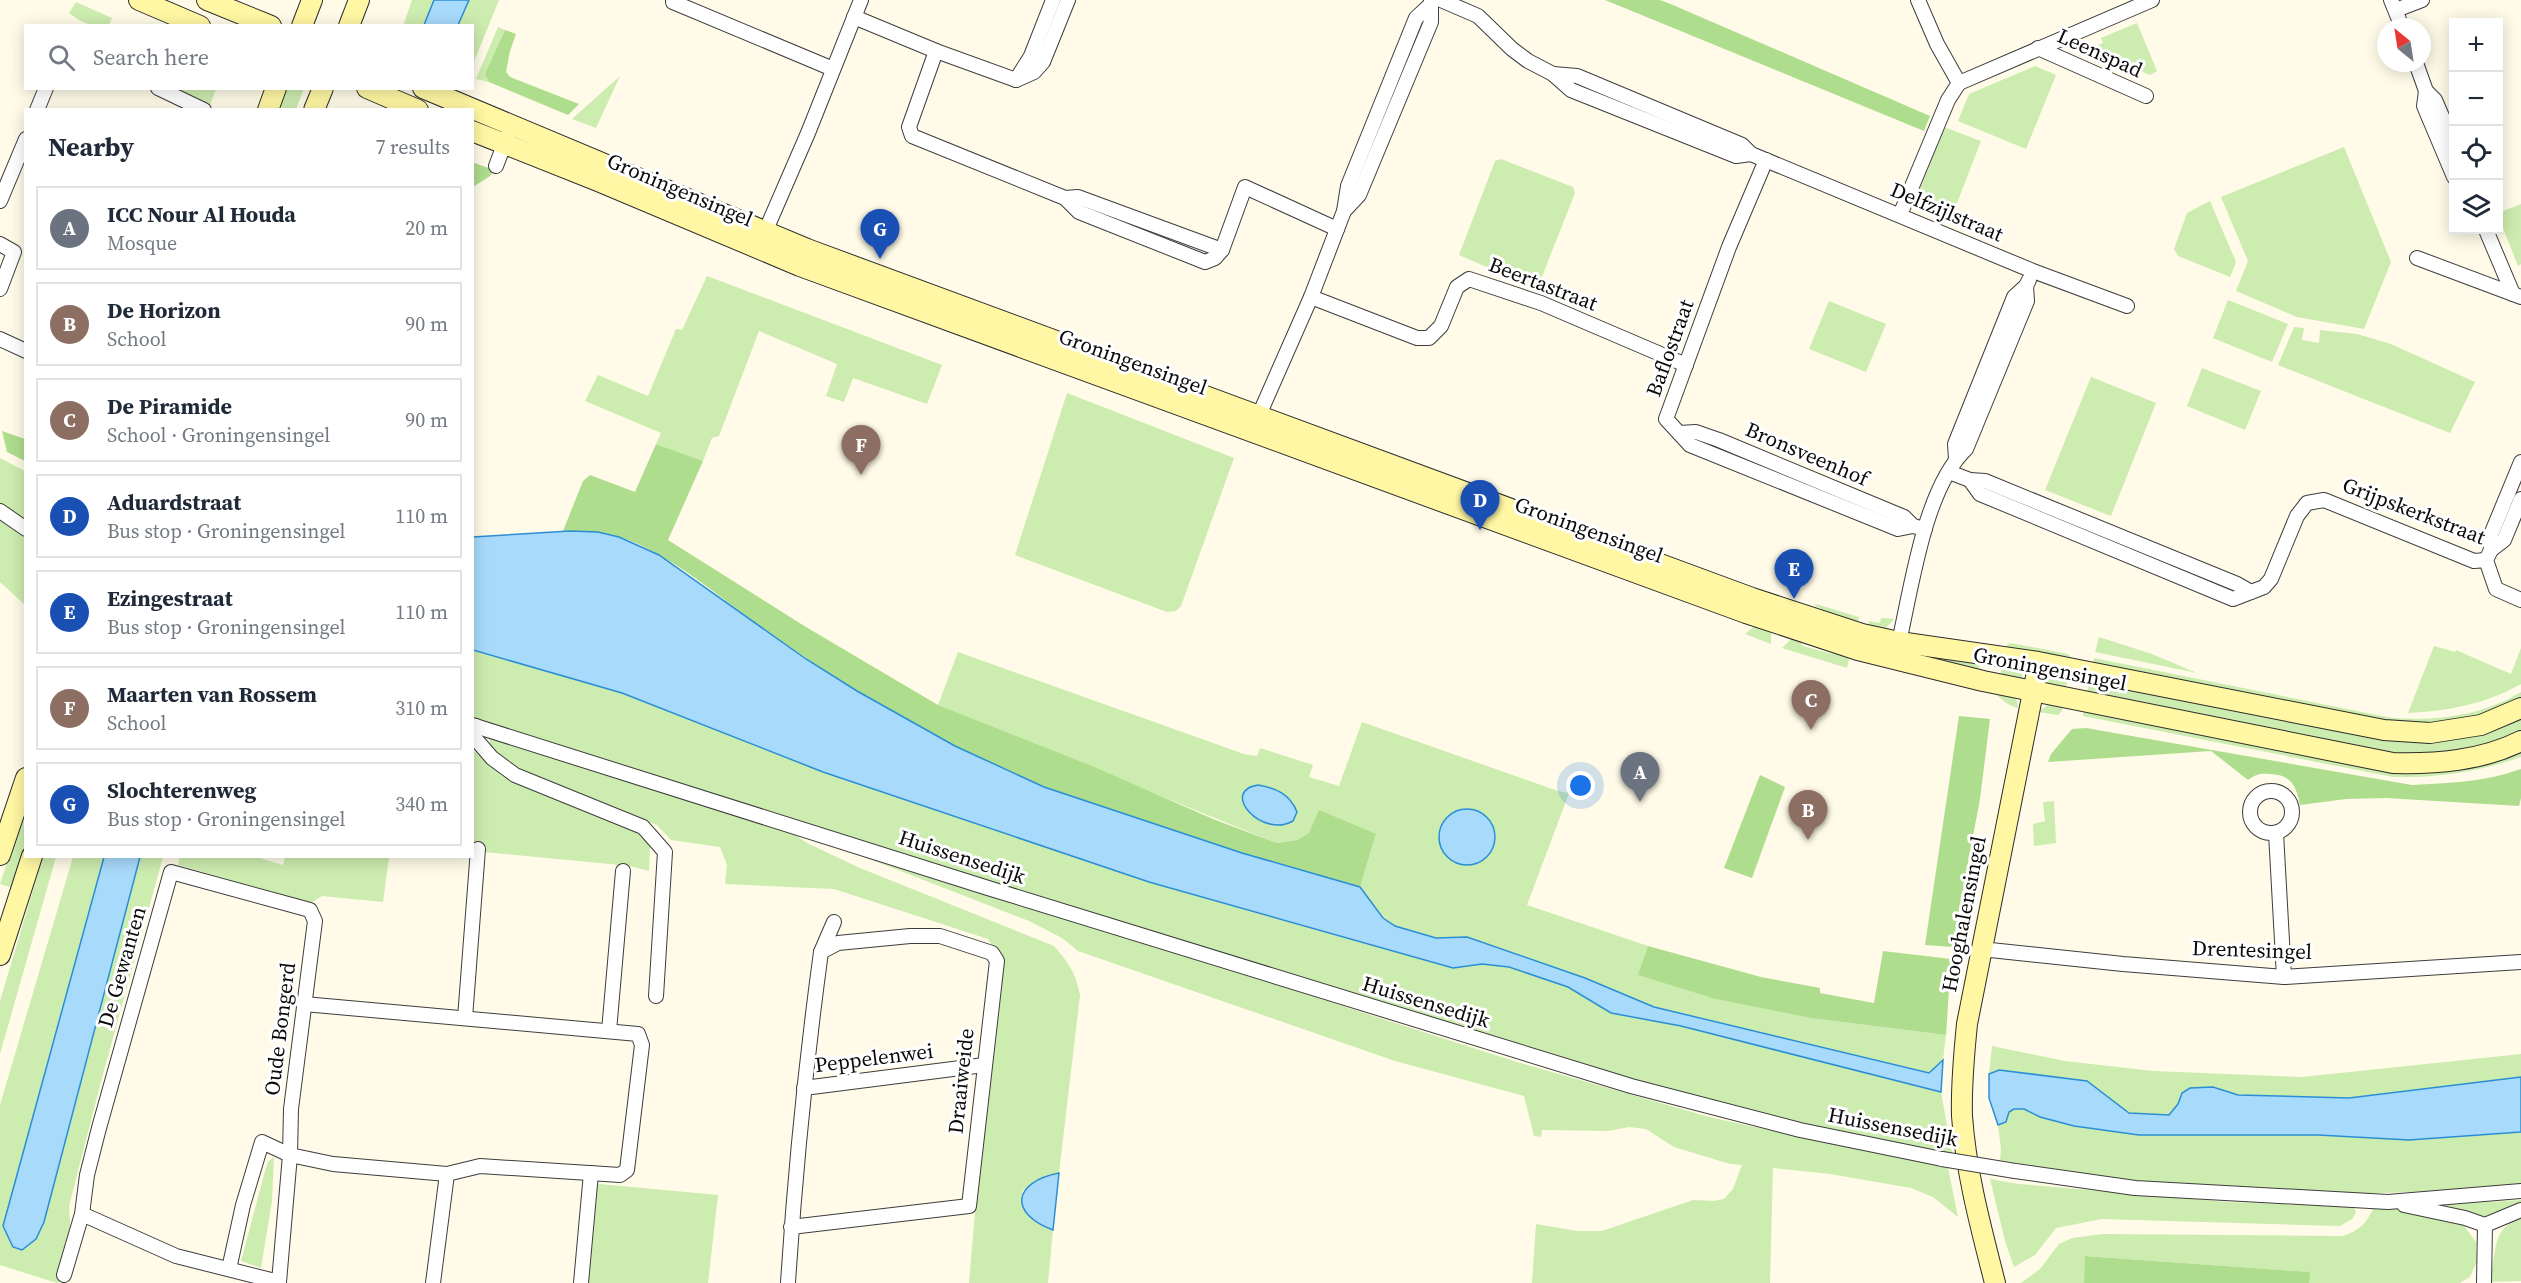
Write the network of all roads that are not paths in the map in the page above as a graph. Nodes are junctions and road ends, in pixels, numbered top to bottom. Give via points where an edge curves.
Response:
1 (139, 0) edge
2 (207, 0) edge
3 (312, 0) edge
4 (359, 0) edge
5 (674, 0) edge
6 (861, 0) edge
7 (1053, 0) edge
8 (1068, 0) edge
9 (2152, 0) edge
10 (2422, 0) edge
11 (1916, 1) edge
12 (1434, 2) edge
13 (2393, 5) edge
14 (854, 17) junction
15 (195, 24) edge
16 (266, 24) edge
17 (303, 24) edge
18 (350, 24) edge
19 (2038, 48) junction
20 (936, 51) junction
21 (833, 69) junction
22 (2419, 72) edge
23 (1016, 80) junction
24 (1959, 82) junction
25 (45, 90) edge
26 (162, 90) edge
27 (275, 90) edge
28 (322, 90) edge
29 (372, 90) edge
30 (428, 90) edge
31 (2426, 91) junction
32 (2146, 96) dead end
33 (39, 108) edge
34 (200, 108) edge
35 (269, 108) edge
36 (315, 108) edge
37 (413, 108) edge
38 (472, 108) edge
39 (474, 109) edge
40 (512, 124) junction
41 (2449, 132) edge
42 (474, 133) edge
43 (24, 143) edge
44 (504, 144) junction
45 (1766, 159) junction
46 (2449, 165) edge
47 (496, 166) dead end
48 (4, 181) edge
49 (0, 201) edge
50 (1900, 215) junction
51 (1337, 229) junction
52 (2486, 234) edge
53 (761, 240) junction
54 (0, 244) edge
55 (2417, 258) dead end
56 (2033, 271) junction
57 (0, 289) edge
58 (2517, 295) edge
59 (1311, 297) junction
60 (2127, 306) dead end
61 (0, 339) edge
62 (24, 350) edge
63 (1686, 365) junction
64 (1256, 424) junction
65 (1679, 433) joint
66 (2521, 462) edge
67 (1949, 472) junction
68 (2521, 500) edge
69 (0, 512) edge
70 (24, 528) edge
71 (1919, 528) junction
72 (2488, 555) junction
73 (2521, 600) edge
74 (1897, 651) junction
75 (2038, 662) junction
76 (2033, 690) junction
77 (2521, 708) edge
78 (474, 726) edge
79 (2521, 741) edge
80 (24, 784) edge
81 (2276, 833) dead end
82 (478, 849) dead end
83 (0, 855) edge
84 (31, 858) edge
85 (623, 871) dead end
86 (310, 910) joint
87 (834, 922) dead end
88 (2, 933) edge
89 (1982, 949) junction
90 (821, 952) junction
91 (0, 955) edge
92 (2521, 962) edge
93 (2284, 976) junction
94 (656, 996) dead end
95 (304, 1004) junction
96 (465, 1018) junction
97 (609, 1031) junction
98 (984, 1065) junction
99 (804, 1088) junction
100 (290, 1155) junction
101 (591, 1173) junction
102 (447, 1174) junction
103 (2521, 1191) edge
104 (2388, 1202) junction
105 (2521, 1210) edge
106 (82, 1214) junction
107 (2485, 1225) junction
108 (791, 1227) junction
109 (229, 1269) junction
110 (64, 1275) dead end
111 (279, 1282) edge
112 (433, 1283) edge
113 (581, 1283) edge
114 (788, 1283) edge
115 (1995, 1283) edge
116 (2484, 1283) edge

1 - 15 street
2 - 16 street
3 - 17 street
4 - 18 street
5 - 21 street
6 - 14 street
7 - 23 street via 1031,56
8 - 23 street via 1043,62 1034,72
9 - 19 street
10 - 13 street
11 - 24 street
12 - 45 street, Delfzijlstraat via 1478,16 1512,49 1553,74 1577,76 1742,145 1751,154
12 - 51 street via 1416,18 1353,175
14 - 20 street
14 - 21 street
19 - 24 street
19 - 32 street, Leenspad
20 - 23 street
20 - 51 street via 909,127 912,136 1065,198 1080,212 1205,262 1222,250 1245,187
21 - 53 street
22 - 31 street
24 - 50 street
25 - 33 street
26 - 34 street
27 - 35 street
28 - 36 street
29 - 37 street
30 - 38 street, Groningensingel
31 - 41 street via 2435,100
31 - 46 street via 2424,106
39 - 40 street, Groningensingel
40 - 44 street
40 - 53 street, Groningensingel
42 - 44 street, Groningensingel
43 - 48 street
44 - 47 street
44 - 53 street, Groningensingel
45 - 50 street, Delfzijlstraat
45 - 63 street, Baflostraat
48 - 49 street
50 - 56 street, Delfzijlstraat
51 - 59 street
52 - 58 street
53 - 64 street, Groningensingel
54 - 57 street via 14,252
55 - 58 street
56 - 60 street, Delfzijlstraat
56 - 67 street via 2026,286 2014,297 1955,444 1956,459
59 - 63 street, Beertastraat via 1417,338 1429,338 1441,326 1457,287 1469,279 1541,303
59 - 64 street
61 - 62 street
63 - 65 street, Baflostraat via 1666,419
64 - 74 street, Groningensingel via 1755,616
65 - 71 street, Bronsveenhof via 1696,432 1719,440 1904,517
66 - 72 street via 2490,537
67 - 71 street
67 - 72 street, Grijpskerkstraat via 1970,480 1980,494 2233,599 2264,587 2297,516 2307,503 2324,500 2474,561
68 - 72 street via 2504,540
69 - 70 street
71 - 74 street
72 - 73 street, Grijpskerkstraat via 2496,589
74 - 75 street, Groningensingel
74 - 76 street, Groningensingel via 1983,681
75 - 76 street, Hooghalensingel
75 - 77 street, Groningensingel via 2384,730 2430,733 2481,725
76 - 79 street, Groningensingel via 2393,763 2432,764 2476,757
76 - 89 street, Hooghalensingel
78 - 94 street, Huissensedijk via 474,736 514,776 643,827 665,852
78 - 104 street, Huissensedijk, bridge via 1631,1086 1800,1130 1942,1159 2136,1188
80 - 83 street
81 - 93 street
82 - 96 street
84 - 88 street
85 - 97 street
86 - 95 street, Oude Bongerd via 315,921
86 - 106 street, De Gewanten via 171,872 99,1128
87 - 90 street, Peppelenwei
88 - 91 street
89 - 93 street, Drentesingel
89 - 115 street, Hooghalensingel via 1967,1024 1962,1115 1969,1177
90 - 98 street, Draaiweide via 838,943 940,936 992,953 997,961
90 - 99 street, Peppelenwei
92 - 93 street, Drentesingel
95 - 96 street
95 - 100 street, Oude Bongerd via 291,1109
96 - 97 street
97 - 101 street via 638,1034 642,1045 633,1134 627,1170 620,1175
98 - 99 street, Peppelenwei
98 - 108 street, Draaiweide via 969,1206
99 - 108 street, Peppelenwei
100 - 102 street via 333,1164
100 - 109 street via 262,1142
100 - 111 street, Oude Bongerd
101 - 102 street via 480,1166
101 - 113 street
102 - 112 street
103 - 104 street, Huissensedijk
104 - 107 street, Huissensedijk
105 - 107 street
106 - 109 street via 176,1256
106 - 110 street, De Gewanten
107 - 116 street
108 - 114 street, Peppelenwei
109 - 111 street, Oude Bongerd

